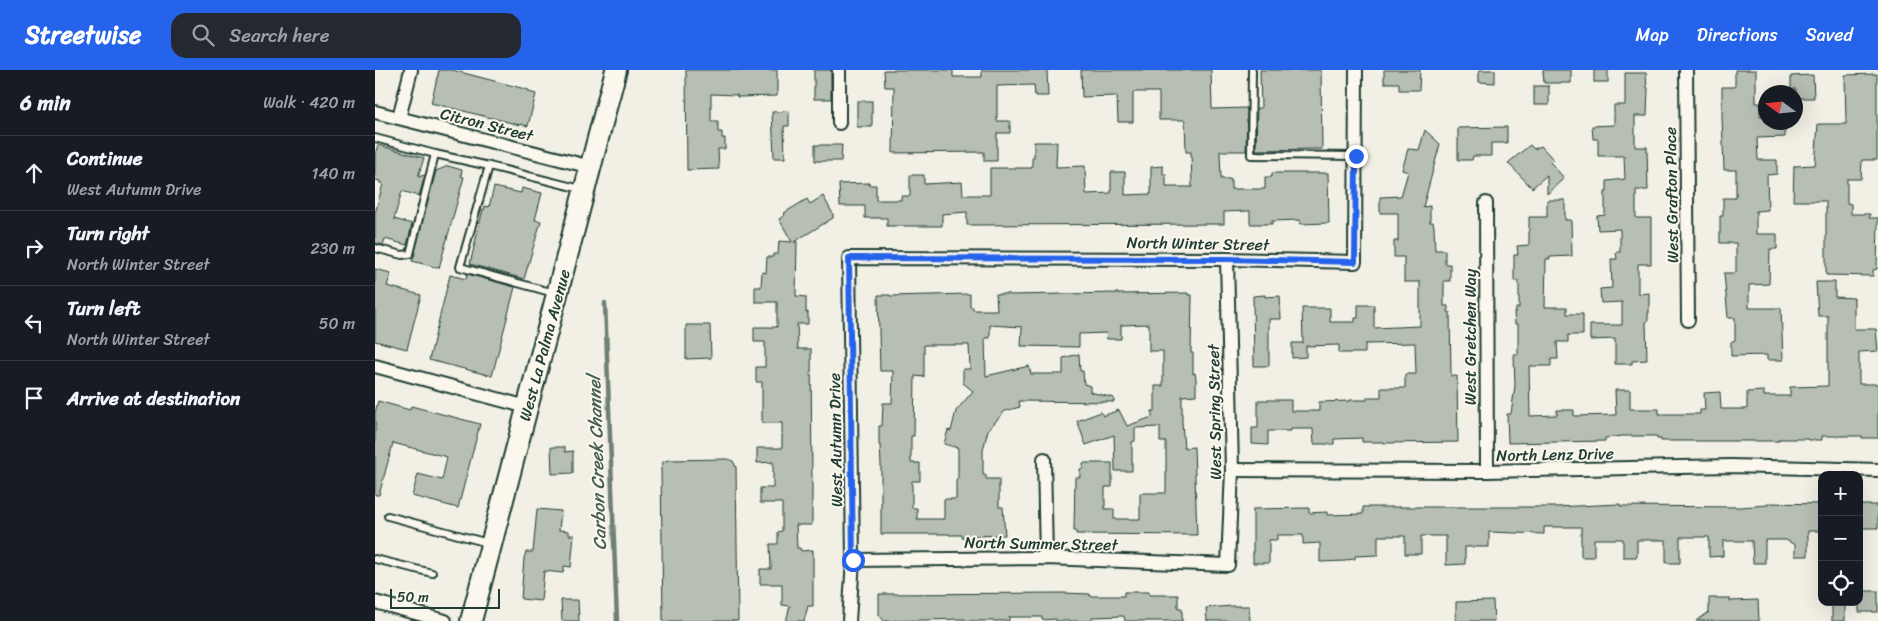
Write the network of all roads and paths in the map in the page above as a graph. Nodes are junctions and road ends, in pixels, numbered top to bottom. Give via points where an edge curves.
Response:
1 (411, 70) edge
2 (616, 70) edge
3 (839, 70) edge
4 (1252, 70) edge
5 (1356, 70) edge
6 (1685, 70) edge
7 (375, 112) edge
8 (399, 118) junction
9 (839, 123) dead end
10 (375, 138) edge
11 (435, 154) junction
12 (1356, 156) junction
13 (489, 166) junction
14 (591, 167) junction
15 (585, 190) junction
16 (1486, 203) dead end
17 (375, 248) edge
18 (849, 258) joint
19 (1227, 259) junction
20 (557, 294) junction
21 (1689, 320) dead end
22 (375, 366) edge
23 (527, 407) junction
24 (1044, 459) dead end
25 (1233, 470) junction
26 (1878, 470) edge
27 (1487, 472) junction
28 (388, 516) dead end
29 (491, 544) junction
30 (1046, 558) junction
31 (375, 559) edge
32 (853, 560) junction
33 (1228, 565) joint
34 (432, 573) dead end
35 (375, 602) edge
36 (445, 621) edge
37 (471, 621) edge
38 (849, 621) edge

1 - 8 street
2 - 14 main road, West La Palma Avenue
3 - 9 street
4 - 12 lane via 1251,155
5 - 12 street, North Winter Street
6 - 21 street, West Grafton Place
7 - 8 street, Citron Street
8 - 14 street, Citron Street
10 - 11 lane
11 - 13 lane
11 - 17 lane via 410,254
12 - 19 street, North Winter Street via 1355,262
13 - 15 lane
13 - 20 lane via 460,267
14 - 15 main road, West La Palma Avenue
15 - 20 main road, West La Palma Avenue
16 - 27 street, West Gretchen Way
18 - 19 street, North Winter Street
18 - 32 street, West Autumn Drive
19 - 25 street, West Spring Street
20 - 23 main road, West La Palma Avenue
22 - 23 street
23 - 29 main road, West La Palma Avenue
24 - 30 street
25 - 27 street, North Lenz Drive
25 - 33 street, West Spring Street
26 - 27 street, North Lenz Drive via 1731,466
28 - 29 lane
29 - 37 main road, West La Palma Avenue
30 - 32 street, North Summer Street
30 - 33 street, North Summer Street
31 - 34 lane
32 - 38 street, West Autumn Drive
35 - 36 street

